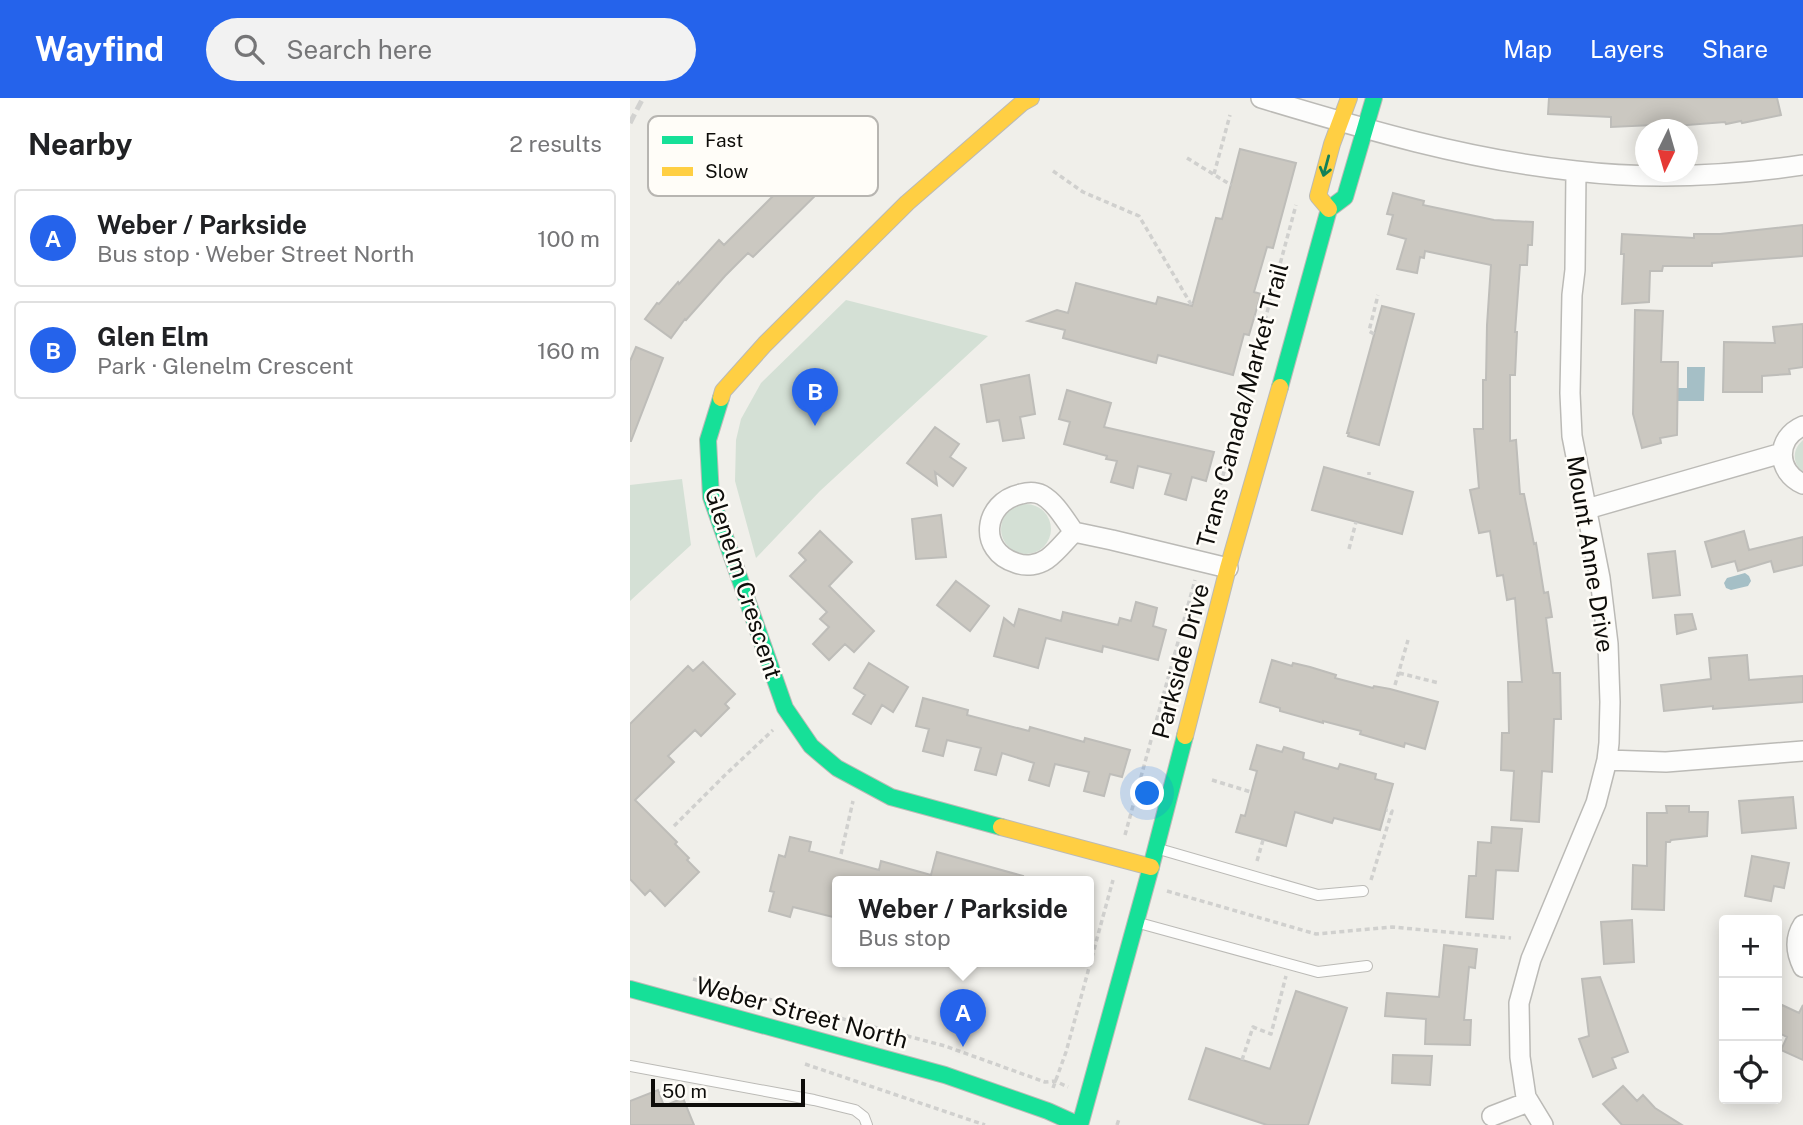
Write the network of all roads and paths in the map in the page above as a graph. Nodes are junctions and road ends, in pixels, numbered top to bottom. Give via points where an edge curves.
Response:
1 (1031, 98) edge
2 (1261, 98) edge
3 (1349, 98) edge
4 (1374, 98) edge
5 (1230, 114) dead end
6 (1342, 121) junction
7 (1365, 128) junction
8 (1187, 158) dead end
9 (1803, 165) edge
10 (1053, 171) dead end
11 (1576, 172) junction
12 (1214, 174) junction
13 (1231, 185) dead end
14 (1297, 204) dead end
15 (1329, 209) junction
16 (1378, 295) dead end
17 (1192, 306) dead end
18 (1374, 334) dead end
19 (1803, 426) edge
20 (1782, 453) junction
21 (1803, 484) edge
22 (1587, 509) junction
23 (1356, 522) dead end
24 (1074, 532) dead end
25 (1349, 549) dead end
26 (1200, 561) junction
27 (1228, 568) junction
28 (1408, 640) dead end
29 (1399, 673) junction
30 (1439, 683) dead end
31 (1395, 685) dead end
32 (789, 715) junction
33 (1803, 751) edge
34 (1607, 760) junction
35 (859, 780) junction
36 (1212, 780) dead end
37 (1251, 792) dead end
38 (1386, 810) dead end
39 (674, 826) dead end
40 (1125, 836) dead end
41 (1263, 840) dead end
42 (1155, 848) junction
43 (841, 854) dead end
44 (1151, 867) junction
45 (1253, 876) junction
46 (1112, 883) dead end
47 (1145, 886) junction
48 (1363, 891) joint
49 (1136, 921) junction
50 (1803, 925) edge
51 (1511, 938) dead end
52 (1094, 949) edge
53 (1289, 965) junction
54 (1367, 966) dead end
55 (1089, 967) edge
56 (1803, 967) edge
57 (630, 989) edge
58 (1242, 1060) dead end
59 (799, 1062) dead end
60 (630, 1066) edge
61 (1054, 1086) dead end
62 (1528, 1102) junction
63 (1492, 1116) dead end
64 (1119, 1119) dead end
65 (867, 1125) edge
66 (985, 1125) edge
67 (1079, 1125) edge
68 (1117, 1125) edge
69 (1543, 1125) edge

1 - 32 street, Glenelm Crescent via 907,202 723,391 708,440 711,497
2 - 6 street
3 - 6 street, Parkside Drive
4 - 7 street, Parkside Drive
5 - 12 path
6 - 7 street
6 -> 15 street, Parkside Drive via 1318,196
7 - 11 street via 1459,153
7 - 15 street, Parkside Drive via 1345,197
8 - 12 path
9 - 11 street via 1723,174
10 - 17 path via 1083,192 1139,216
11 - 22 street, Mount Anne Drive via 1570,393 1572,436
12 - 13 path
14 - 26 path, Trans Canada/Market Trail
15 - 27 street, Parkside Drive
16 - 18 path via 1368,331
19 - 20 street via 1791,434
20 - 21 street via 1786,470
20 - 22 street
22 - 34 street, Mount Anne Drive via 1608,644
23 - 25 path
24 - 26 street
26 - 27 street
26 - 40 path, Trans Canada/Market Trail
27 - 42 street, Parkside Drive
28 - 29 path
29 - 30 path
29 - 31 path
32 - 35 street, Glenelm Crescent via 811,746
32 - 39 path
33 - 34 street via 1666,762
34 - 62 street, Mount Anne Drive via 1596,803 1531,960 1521,996 1520,1057
35 - 43 path
35 - 44 street, Glenelm Crescent via 891,797
36 - 37 path
38 - 48 path via 1392,811 1368,890
41 - 45 path
42 - 44 street, Parkside Drive
42 - 45 lane
44 - 47 street, Parkside Drive
45 - 48 lane via 1318,895
46 - 52 path
47 - 49 street, Parkside Drive
47 - 51 path via 1316,934 1392,928
49 - 53 lane
49 - 67 street, Parkside Drive
50 - 56 street via 1796,942
53 - 54 lane via 1324,972
53 - 58 path via 1271,1034 1252,1027
55 - 61 path
57 - 67 street, Weber Street North via 944,1075
59 - 66 path
60 - 65 lane via 855,1110
62 - 63 street
62 - 69 street, Mount Anne Drive
64 - 68 path

